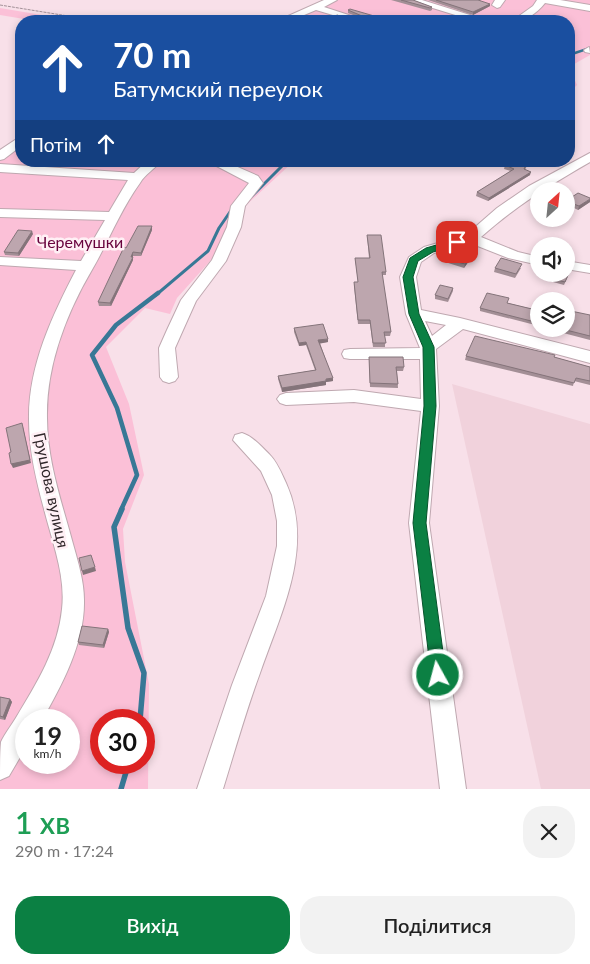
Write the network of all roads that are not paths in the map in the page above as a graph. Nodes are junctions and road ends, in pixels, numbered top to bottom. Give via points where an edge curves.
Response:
1 (332, 0) edge
2 (412, 0) edge
3 (543, 0) edge
4 (315, 7) junction
5 (590, 8) edge
6 (296, 15) edge
7 (342, 15) edge
8 (464, 15) edge
9 (526, 15) edge
10 (15, 145) edge
11 (0, 156) edge
12 (590, 157) edge
13 (575, 166) edge
14 (148, 167) edge
15 (226, 167) edge
16 (574, 167) edge
17 (0, 168) edge
18 (137, 177) junction
19 (0, 213) edge
20 (114, 216) junction
21 (471, 238) junction
22 (530, 259) edge
23 (0, 261) edge
24 (87, 266) junction
25 (575, 266) edge
26 (590, 269) edge
27 (414, 314) junction
28 (460, 323) junction
29 (428, 350) junction
30 (350, 354) dead end
31 (590, 357) edge
32 (169, 376) dead end
33 (286, 399) dead end
34 (430, 406) junction
35 (242, 440) dead end
36 (35, 709) edge
37 (15, 742) edge
38 (0, 767) edge
39 (210, 789) edge
40 (453, 789) edge

1 - 4 street
2 - 8 street
3 - 5 street
3 - 9 street
4 - 6 street
4 - 7 street
10 - 11 street
12 - 13 street
14 - 18 street, Грушова вулиця
15 - 32 street via 256,183 241,200 234,227 219,261 189,300 175,330 167,348
16 - 21 street via 510,206
17 - 18 street
18 - 20 street, Грушова вулиця
19 - 20 street
20 - 24 street, Грушова вулиця
21 - 22 street
21 - 27 street via 430,250 414,260 408,277
23 - 24 street
24 - 36 street, Грушова вулиця via 56,331 38,400 44,469 70,573 73,608 66,645 48,688
25 - 26 street
27 - 28 street
27 - 29 street
28 - 29 street
28 - 31 street
29 - 30 street
29 - 34 street
33 - 34 street via 354,396
34 - 40 street via 420,523
35 - 39 street via 270,469 285,507 288,544 280,591
37 - 38 street

